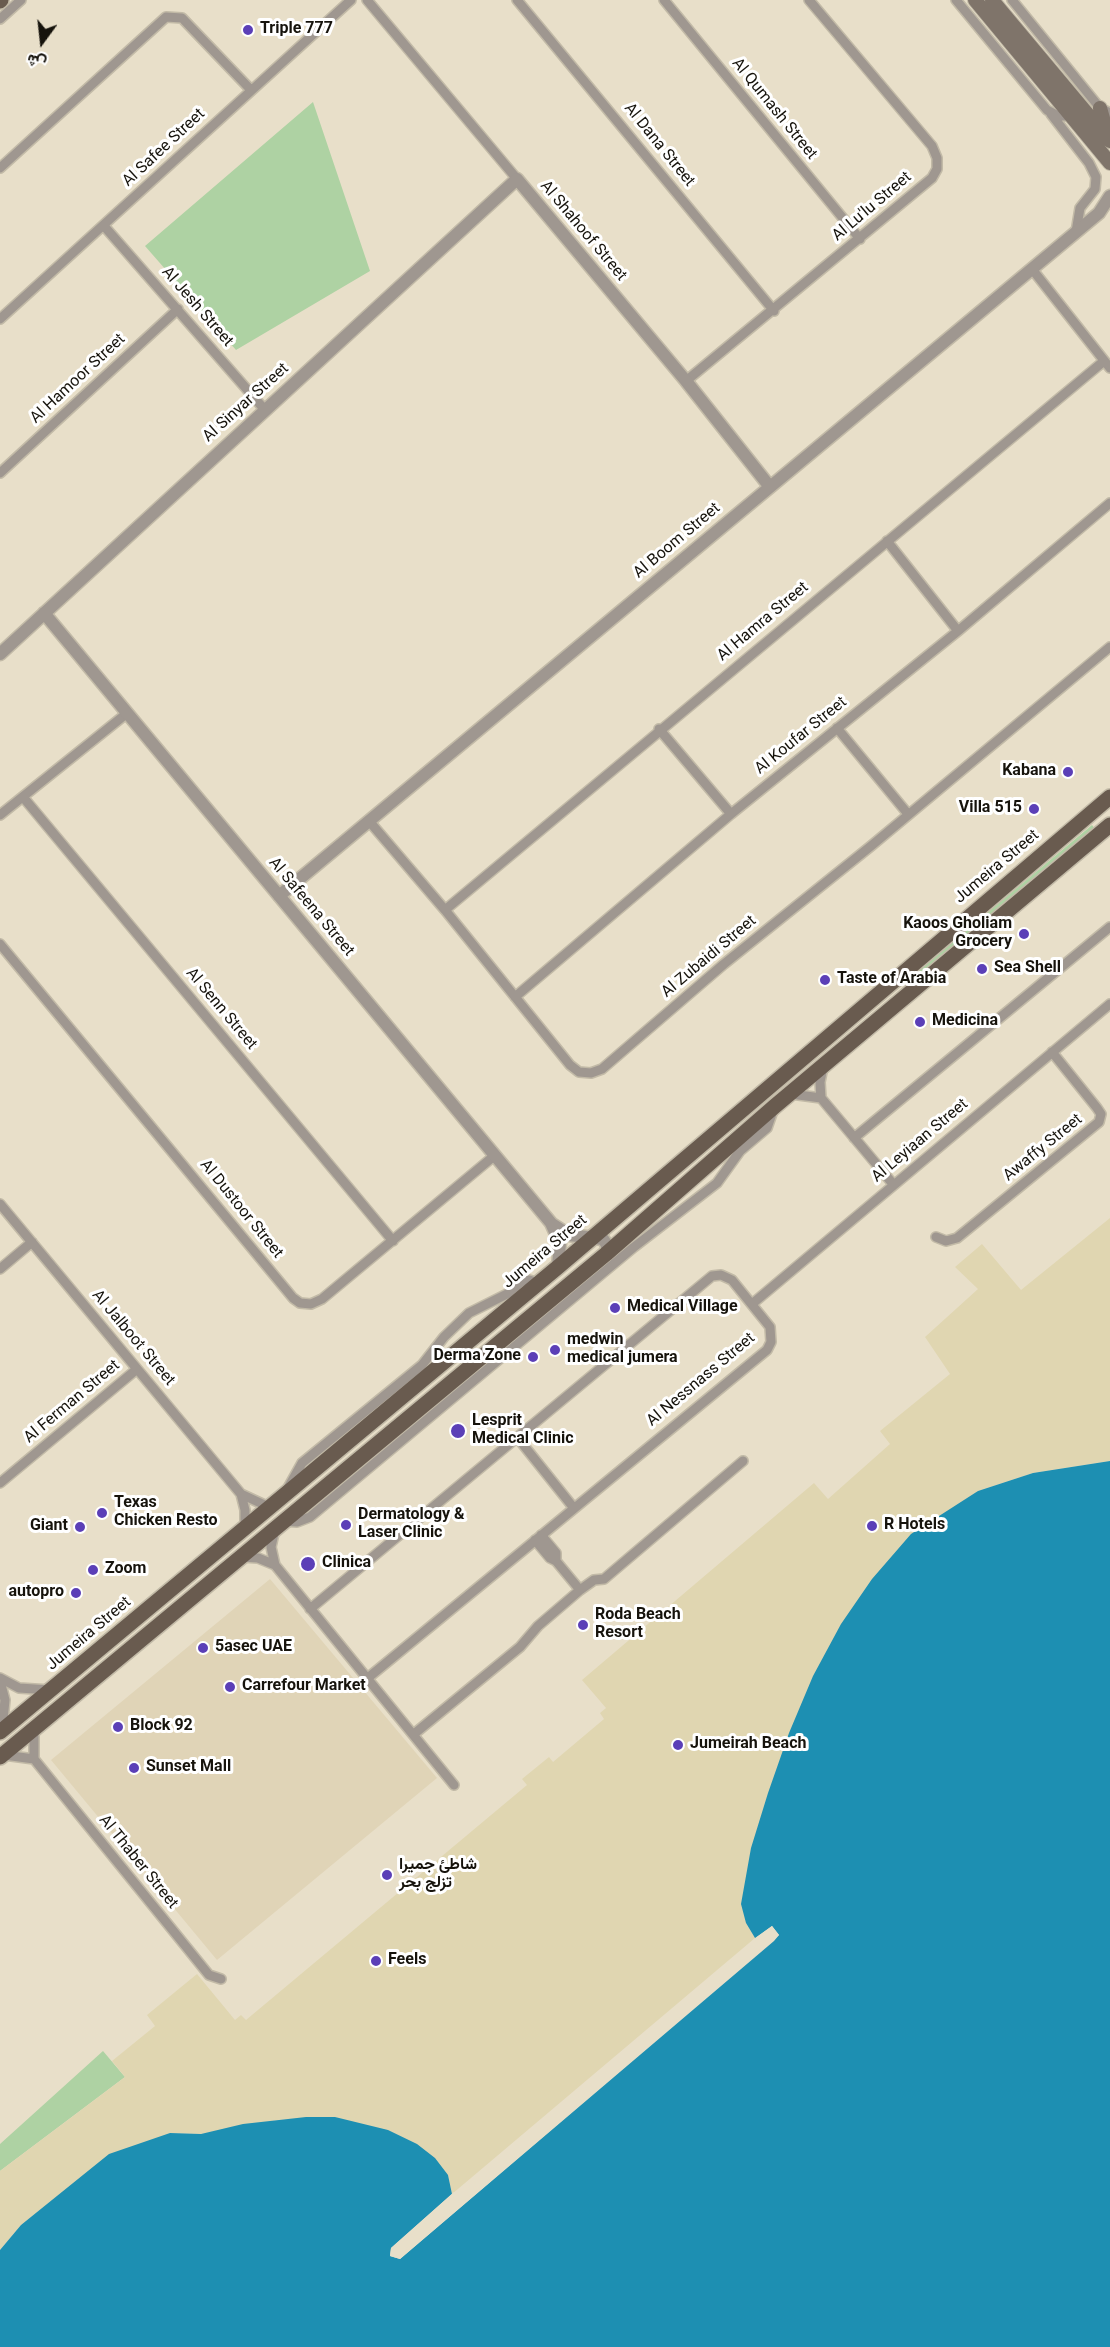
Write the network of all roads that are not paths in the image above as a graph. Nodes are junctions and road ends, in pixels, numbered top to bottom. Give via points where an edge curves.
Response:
1 (21, 0) edge
2 (351, 0) edge
3 (367, 0) edge
4 (518, 0) edge
5 (664, 0) edge
6 (809, 0) edge
7 (956, 0) edge
8 (975, 0) edge
9 (992, 0) edge
10 (1012, 0) edge
11 (0, 19) edge
12 (251, 90) junction
13 (1105, 110) edge
14 (1052, 114) junction
15 (1072, 116) junction
16 (1109, 140) edge
17 (1110, 163) edge
18 (0, 168) edge
19 (517, 179) junction
20 (1110, 196) edge
21 (1104, 211) edge
22 (104, 226) junction
23 (1077, 232) junction
24 (860, 239) junction
25 (1032, 269) junction
26 (178, 309) junction
27 (774, 311) junction
28 (0, 319) edge
29 (1107, 364) edge
30 (686, 381) junction
31 (265, 410) junction
32 (0, 473) edge
33 (770, 487) junction
34 (1110, 503) edge
35 (887, 541) junction
36 (44, 613) junction
37 (958, 631) junction
38 (1110, 647) edge
39 (0, 654) edge
40 (126, 714) junction
41 (837, 728) junction
42 (659, 729) junction
43 (23, 797) junction
44 (1110, 797) edge
45 (731, 814) junction
46 (908, 814) junction
47 (0, 815) edge
48 (369, 821) junction
49 (1110, 825) edge
50 (279, 896) junction
51 (445, 910) junction
52 (1110, 927) edge
53 (0, 944) edge
54 (516, 997) junction
55 (1110, 1004) edge
56 (1052, 1052) junction
57 (823, 1067) junction
58 (790, 1094) junction
59 (821, 1098) junction
60 (775, 1106) junction
61 (854, 1138) junction
62 (494, 1156) junction
63 (893, 1184) junction
64 (0, 1204) edge
65 (629, 1207) junction
66 (645, 1221) junction
67 (551, 1223) junction
68 (593, 1237) junction
69 (936, 1237) dead end
70 (393, 1241) junction
71 (32, 1242) junction
72 (607, 1253) junction
73 (558, 1267) junction
74 (0, 1269) edge
75 (752, 1304) junction
76 (137, 1369) junction
77 (517, 1437) junction
78 (743, 1461) dead end
79 (0, 1483) edge
80 (241, 1494) junction
81 (573, 1507) junction
82 (271, 1508) junction
83 (279, 1525) junction
84 (245, 1529) junction
85 (538, 1538) junction
86 (240, 1558) junction
87 (275, 1565) junction
88 (580, 1590) junction
89 (310, 1609) junction
90 (369, 1677) junction
91 (0, 1679) edge
92 (52, 1690) junction
93 (34, 1728) junction
94 (1, 1731) edge
95 (414, 1734) junction
96 (2, 1756) edge
97 (34, 1759) junction
98 (454, 1785) dead end
99 (221, 1979) dead end

1 - 11 street
2 - 12 street, Al Safee Street
3 - 19 street, Al Shahoof Street
4 - 27 street, Al Dana Street
5 - 24 street, Al Qumash Street
6 - 24 street, Al Lu'lu Street via 932,146 937,158 932,178
7 - 14 street
8 - 15 main road
9 - 16 main road
10 - 13 street
12 - 18 street via 182,18 166,17
12 - 22 street, Al Safee Street
13 - 16 main road
14 - 15 street
14 - 23 street via 1096,177 1095,189 1080,208
15 - 17 main road
19 - 30 street, Al Shahoof Street
19 - 31 street, Al Sinyar Street
20 - 21 street, Al Boom Street
21 - 23 street, Al Boom Street
22 - 26 street, Al Jesh Street
22 - 28 street, Al Safee Street
23 - 25 street, Al Boom Street
24 - 27 street, Al Lu'lu Street
25 - 29 street
25 - 33 street, Al Boom Street
26 - 31 street, Al Jesh Street
26 - 32 street, Al Hamoor Street
27 - 30 street, Al Lu'lu Street
29 - 35 street, Al Hamra Street
30 - 33 street, Al Shahoof Street
31 - 36 street, Al Sinyar Street
33 - 48 street, Al Boom Street
34 - 37 street, Al Koufar Street
35 - 37 street
35 - 42 street, Al Hamra Street
36 - 39 street, Al Sinyar Street
36 - 40 street, Al Safeena Street
37 - 41 street, Al Koufar Street
38 - 46 street, Al Zubaidi Street
40 - 43 street
40 - 50 street, Al Safeena Street
41 - 45 street, Al Koufar Street
41 - 46 street
42 - 45 street
42 - 51 street, Al Hamra Street
43 - 47 street
43 - 70 street, Al Senn Street
44 - 65 main road, Jumeira Street
45 - 54 street, Al Koufar Street
46 - 54 street, Al Zubaidi Street via 597,1072 579,1072 570,1065
48 - 50 street, Al Boom Street
48 - 51 street, Al Zubaidi Street
49 - 57 main road
50 - 62 street, Al Safeena Street
51 - 54 street, Al Zubaidi Street
52 - 61 street
53 - 70 street, Al Dustoor Street via 293,1298 306,1304 317,1302
55 - 56 street, Al Leyiaan Street
56 - 63 street, Al Leyiaan Street
56 - 69 street, Awaffy Street via 1097,1108 1101,1114 1099,1122 957,1238
57 - 58 main road
57 - 59 street
58 - 59 street
58 - 60 main road
59 - 61 street
60 - 66 main road
60 - 83 street via 768,1128 740,1151 717,1183 634,1247 310,1516
61 - 63 street
62 - 67 street, Al Safeena Street
62 - 70 street, Al Dustoor Street
63 - 75 street, Al Leyiaan Street
64 - 71 street, Al Jalboot Street
65 - 66 main road via 630,1219 637,1223
65 - 68 main road, Jumeira Street
66 - 72 main road
67 - 68 street, Al Safeena Street via 569,1235
67 - 73 street, Al Safeena Street via 560,1243
68 - 72 street via 606,1242
68 - 73 main road, Jumeira Street
71 - 74 street
71 - 76 street, Al Jalboot Street
72 - 83 main road
73 - 82 main road, Jumeira Street
75 - 77 street, Al Nessnass Street via 732,1280 712,1276
75 - 81 street, Al Nessnass Street via 770,1327 771,1342 766,1350
76 - 79 street, Al Ferman Street
76 - 80 street, Al Jalboot Street
77 - 81 street
77 - 89 street, Al Nessnass Street
78 - 88 street via 604,1579 594,1580
80 - 82 street, Al Jalboot Street
80 - 84 street via 246,1510
81 - 85 street, Al Nessnass Street
82 - 84 main road, Jumeira Street
83 - 86 main road
83 - 87 street via 271,1547
84 - 92 main road, Jumeira Street
85 - 88 street via 556,1553 556,1561
85 - 90 street, Al Nessnass Street
86 - 87 street via 258,1558
86 - 93 main road
87 - 89 street
88 - 95 street via 520,1647
89 - 90 street
90 - 95 street
91 - 92 street via 19,1688
91 - 94 street via 5,1700
92 - 94 main road, Jumeira Street
93 - 96 main road
93 - 97 street
95 - 98 street
96 - 97 street
97 - 99 street, Al Thaber Street via 209,1975

